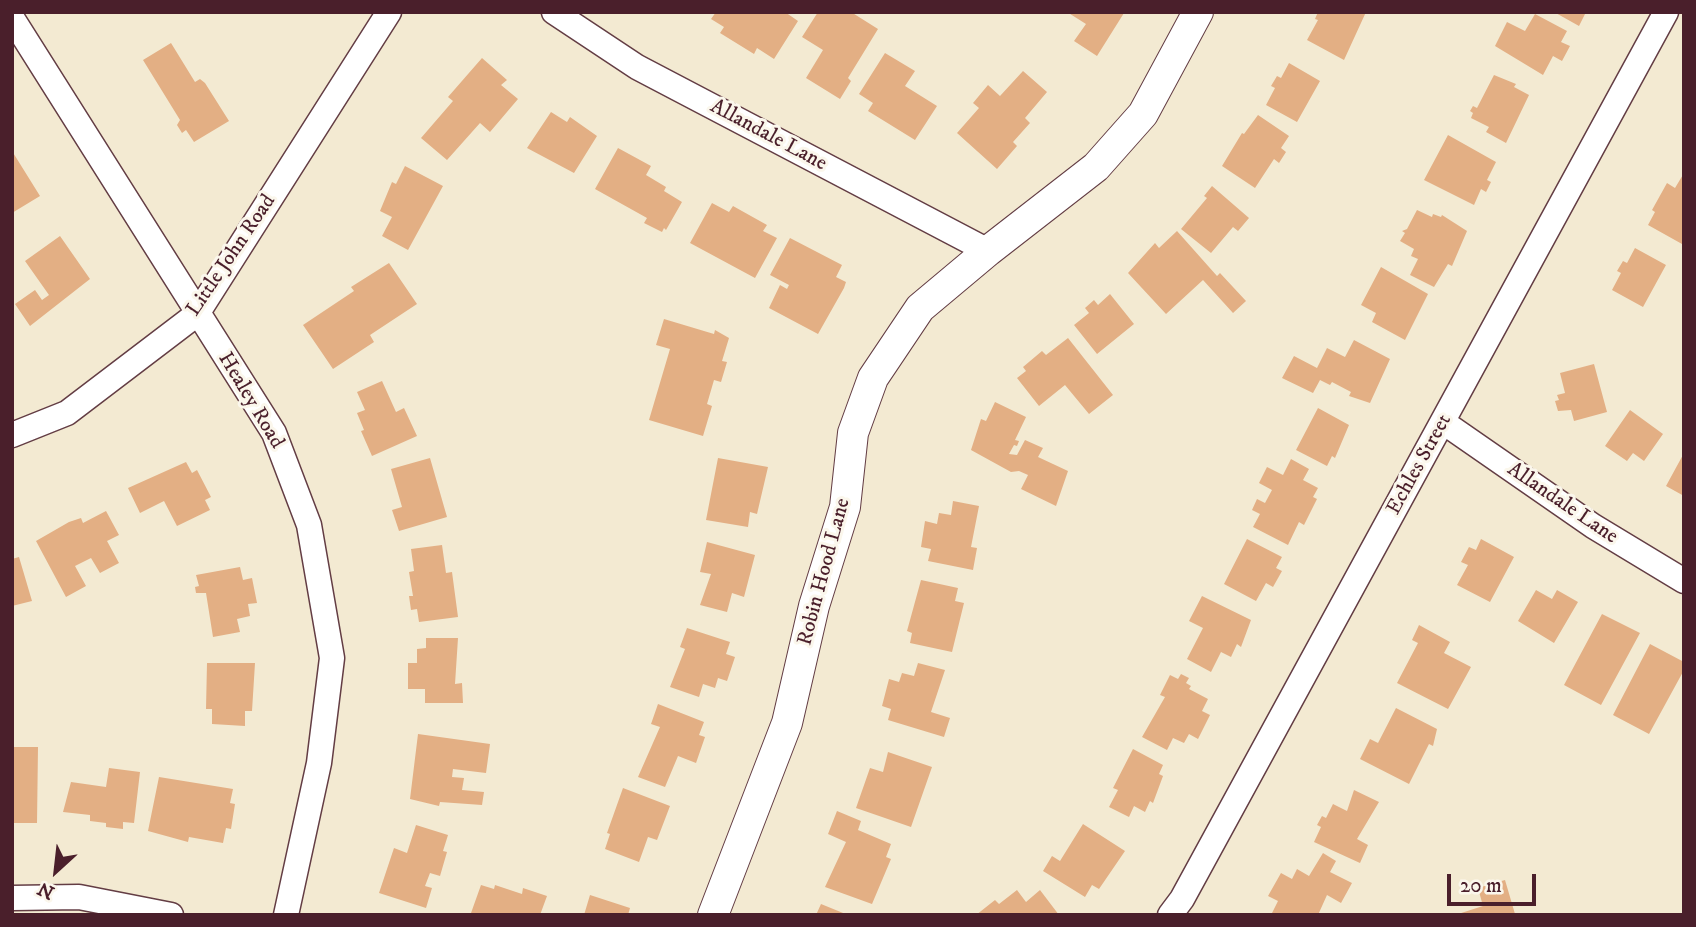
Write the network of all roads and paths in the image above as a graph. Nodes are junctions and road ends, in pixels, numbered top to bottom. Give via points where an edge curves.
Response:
1 (389, 12) edge
2 (554, 12) edge
3 (1198, 12) edge
4 (1666, 12) edge
5 (12, 18) edge
6 (988, 251) junction
7 (197, 314) junction
8 (1443, 422) junction
9 (12, 435) edge
10 (1684, 581) edge
11 (12, 898) edge
12 (171, 915) edge
13 (286, 915) edge
14 (713, 915) edge
15 (1170, 915) edge

1 - 7 street, Little John Road
2 - 6 street, Allandale Lane via 637,67
3 - 6 street, Robin Hood Lane via 1143,114 1096,167
4 - 8 street, Echles Street
5 - 7 street, Healey Road
6 - 14 street, Robin Hood Lane via 920,308 873,378 853,433 845,506 814,606 787,723
7 - 9 street, Little John Road via 67,413
7 - 13 street, Healey Road via 274,433 310,524 331,658 319,763
8 - 10 street, Allandale Lane via 1592,526
8 - 15 street, Echles Street
11 - 12 street via 79,897

